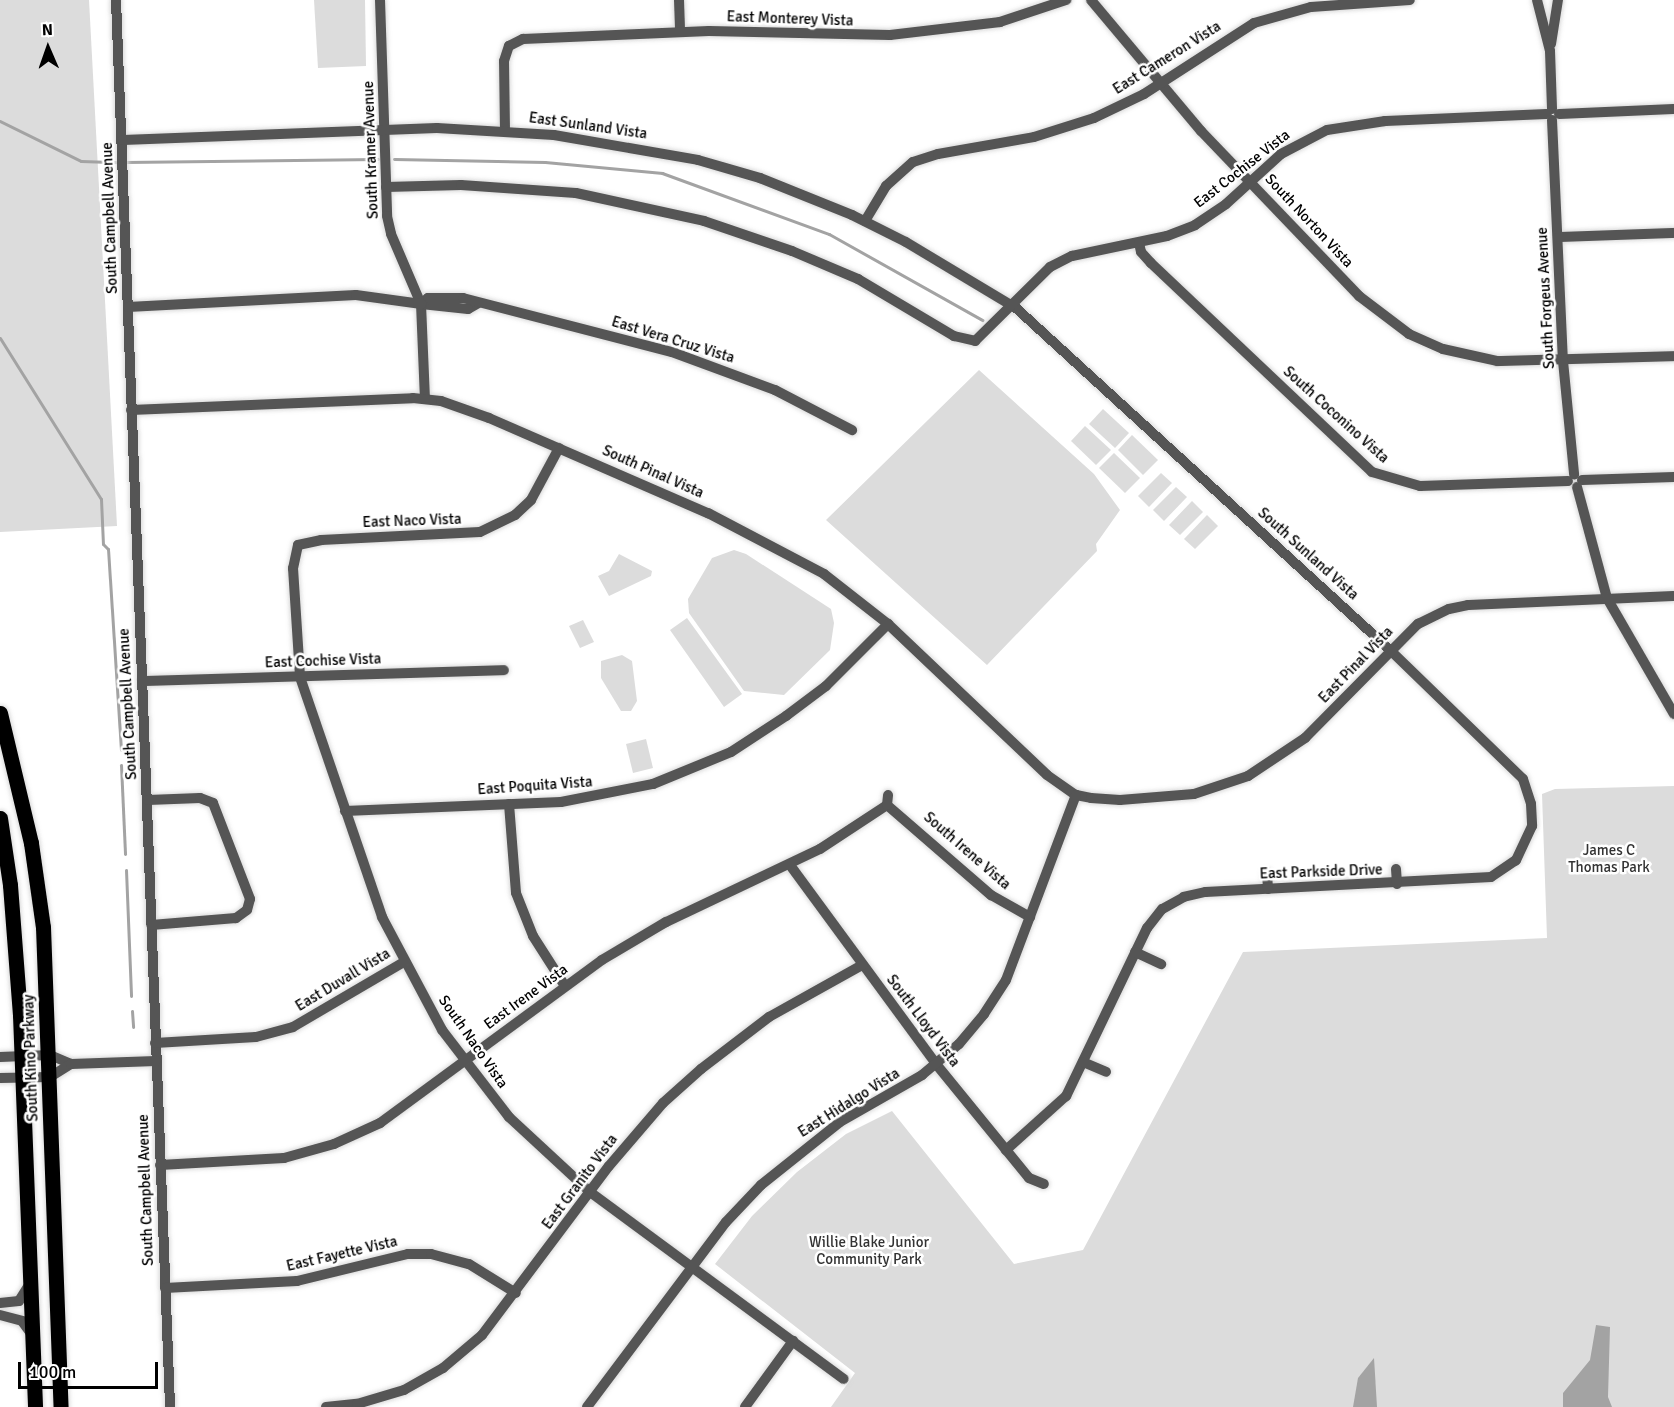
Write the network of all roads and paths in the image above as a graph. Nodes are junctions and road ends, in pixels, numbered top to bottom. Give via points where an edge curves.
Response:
1 (116, 0) edge
2 (380, 0) edge
3 (679, 0) edge
4 (1066, 0) edge
5 (1091, 0) edge
6 (1410, 0) edge
7 (1537, 0) edge
8 (1558, 0) edge
9 (680, 31) junction
10 (1550, 51) junction
11 (1160, 84) junction
12 (1674, 109) edge
13 (1552, 114) junction
14 (386, 130) junction
15 (506, 131) junction
16 (123, 140) junction
17 (1251, 182) junction
18 (386, 187) junction
19 (864, 221) junction
20 (1674, 233) edge
21 (1558, 237) junction
22 (1139, 243) junction
23 (421, 304) junction
24 (128, 307) junction
25 (1015, 307) junction
26 (1674, 356) edge
27 (1563, 362) junction
28 (425, 399) junction
29 (131, 410) junction
30 (852, 430) dead end
31 (559, 448) junction
32 (1674, 477) edge
33 (1575, 481) junction
34 (295, 542) joint
35 (1674, 596) edge
36 (1607, 598) junction
37 (888, 624) junction
38 (1390, 650) junction
39 (504, 670) dead end
40 (300, 677) junction
41 (142, 681) junction
42 (0, 713) edge
43 (1674, 714) edge
44 (1076, 795) junction
45 (148, 800) junction
46 (888, 800) joint
47 (509, 804) junction
48 (345, 811) junction
49 (0, 818) edge
50 (1524, 847) joint
51 (790, 865) junction
52 (1396, 869) dead end
53 (1267, 874) dead end
54 (1397, 884) junction
55 (1268, 889) junction
56 (1030, 917) junction
57 (152, 925) junction
58 (1135, 952) junction
59 (404, 962) junction
60 (1161, 964) dead end
61 (862, 965) junction
62 (565, 986) junction
63 (155, 1043) junction
64 (50, 1055) junction
65 (22, 1056) junction
66 (0, 1057) edge
67 (464, 1060) junction
68 (156, 1061) junction
69 (1083, 1062) junction
70 (71, 1064) junction
71 (936, 1064) junction
72 (1106, 1072) dead end
73 (50, 1077) junction
74 (0, 1078) edge
75 (22, 1078) junction
76 (1006, 1150) junction
77 (160, 1165) junction
78 (1044, 1184) dead end
79 (590, 1192) junction
80 (692, 1266) junction
81 (30, 1282) junction
82 (165, 1288) junction
83 (516, 1293) junction
84 (0, 1303) edge
85 (0, 1315) edge
86 (32, 1335) junction
87 (793, 1341) junction
88 (844, 1379) dead end
89 (35, 1407) edge
90 (61, 1407) edge
91 (170, 1407) edge
92 (326, 1407) edge
93 (587, 1407) edge
94 (746, 1407) edge

1 - 16 street, South Campbell Avenue
2 - 14 street, South Kramer Avenue
3 - 9 street
4 - 9 street, East Monterey Vista via 1000,22 915,33 819,37
5 - 11 street, South Norton Vista
6 - 11 street, East Cameron Vista via 1343,3 1286,12 1230,35
7 - 10 street, South Forgeus Avenue
8 - 10 street, South Forgeus Avenue
9 - 15 street, East Monterey Vista via 523,39 509,45 504,61
10 - 13 street, South Forgeus Avenue
11 - 17 street, South Norton Vista
11 - 19 street, East Cameron Vista via 1116,108 1058,130 913,162 886,186
12 - 13 street, East Cochise Vista
13 - 17 street, East Cochise Vista via 1342,126 1296,144
13 - 21 street, South Forgeus Avenue
14 - 15 street, East Sunland Vista
14 - 16 street, East Sunland Vista
14 - 18 street, South Kramer Avenue
15 - 19 street, East Sunland Vista via 601,141 698,160 770,182
16 - 24 street, South Campbell Avenue
17 - 22 street, East Cochise Vista via 1195,225
17 - 27 street, South Norton Vista via 1359,296 1409,334 1473,357
18 - 23 street, South Kramer Avenue via 391,234
18 - 25 street via 469,186 576,194 704,221 858,279 965,341 975,341
19 - 25 street, East Sunland Vista
20 - 21 street
21 - 27 street, South Forgeus Avenue
22 - 25 street, East Cochise Vista via 1060,261 1038,277
22 - 33 street, South Coconino Vista via 1151,263 1372,472 1419,486
23 - 24 street, East Vera Cruz Vista via 356,295
23 - 28 street, South Kramer Avenue
23 - 30 street, East Vera Cruz Vista via 428,298 464,298 713,365 775,390
24 - 29 street, South Campbell Avenue
25 - 38 street, South Sunland Vista
26 - 27 street, South Norton Vista
27 - 33 street, South Forgeus Avenue
28 - 29 street, South Pinal Vista
28 - 31 street, South Pinal Vista via 489,418
29 - 41 street, South Campbell Avenue
31 - 34 street, East Naco Vista via 531,500 514,515 480,532
31 - 37 street, South Pinal Vista via 777,546 824,574
32 - 33 street, South Coconino Vista
33 - 36 street, South Forgeus Avenue
34 - 40 street, South Naco Vista
35 - 36 street, East Pinal Vista
36 - 38 street, East Pinal Vista via 1449,609 1418,624
36 - 43 street, South Forgeus Avenue
37 - 44 street, South Pinal Vista via 1047,775
37 - 47 street, East Poquita Vista via 826,686 731,752 653,784 598,797
38 - 44 street, East Pinal Vista via 1305,738 1248,776 1211,790 1173,796 1118,800
38 - 50 street, South Sunland Vista via 1523,779 1532,816
39 - 40 street, East Cochise Vista
40 - 41 street, East Cochise Vista
40 - 48 street, South Naco Vista
41 - 45 street, South Campbell Avenue
42 - 64 main road, South Kino Parkway via 36,871
44 - 56 street, East Hidalgo Vista
45 - 57 street, South Campbell Avenue
45 - 57 street via 200,798 217,807 249,892 251,914
46 - 51 street, East Irene Vista
46 - 56 street, South Irene Vista via 991,895
47 - 48 street, East Poquita Vista
47 - 62 street via 516,893 533,936
48 - 59 street, South Naco Vista via 382,916
49 - 65 main road, South Kino Parkway via 14,930
50 - 54 street, East Parkside Drive via 1508,867 1481,880
51 - 61 street, South Lloyd Vista
51 - 62 street, East Irene Vista via 666,922
52 - 54 street
53 - 55 street
54 - 55 street, East Parkside Drive
55 - 58 street, East Parkside Drive via 1205,892 1174,902 1153,918
56 - 71 street, East Hidalgo Vista via 997,996 958,1044
57 - 63 street, South Campbell Avenue
58 - 60 street
58 - 69 street, East Parkside Drive
59 - 63 street, East Duvall Vista via 293,1027 256,1036
59 - 67 street, South Naco Vista
61 - 71 street, South Lloyd Vista
61 - 79 street, East Granito Vista via 788,1005 700,1069 648,1120
62 - 67 street, East Irene Vista
63 - 68 street, South Campbell Avenue
64 - 65 street
64 - 70 street
64 - 73 main road, South Kino Parkway
65 - 66 street
65 - 75 main road, South Kino Parkway
67 - 77 street, East Irene Vista via 380,1123 322,1149 254,1161
67 - 79 street, South Naco Vista via 509,1117
68 - 70 street
68 - 77 street, South Campbell Avenue
69 - 72 street
69 - 76 street, East Parkside Drive via 1057,1106
70 - 73 street
71 - 76 street, South Lloyd Vista
71 - 80 street, East Hidalgo Vista via 840,1122 784,1163 726,1222
73 - 75 street
73 - 90 main road, South Kino Parkway
74 - 75 street
75 - 81 main road, South Kino Parkway
76 - 78 street, South Lloyd Vista via 1029,1178
77 - 82 street, South Campbell Avenue
79 - 80 street, South Naco Vista
79 - 83 street, East Granito Vista
80 - 87 street, South Naco Vista
80 - 93 street, East Hidalgo Vista
81 - 84 street via 19,1301
81 - 86 main road, South Kino Parkway
82 - 83 street, East Fayette Vista via 297,1281 408,1254 431,1254 469,1264
82 - 91 street, South Campbell Avenue
83 - 92 street, East Granito Vista via 482,1335 443,1368 404,1390 357,1404
85 - 86 street via 22,1321
86 - 89 main road, South Kino Parkway
87 - 88 street, South Naco Vista
87 - 94 street

